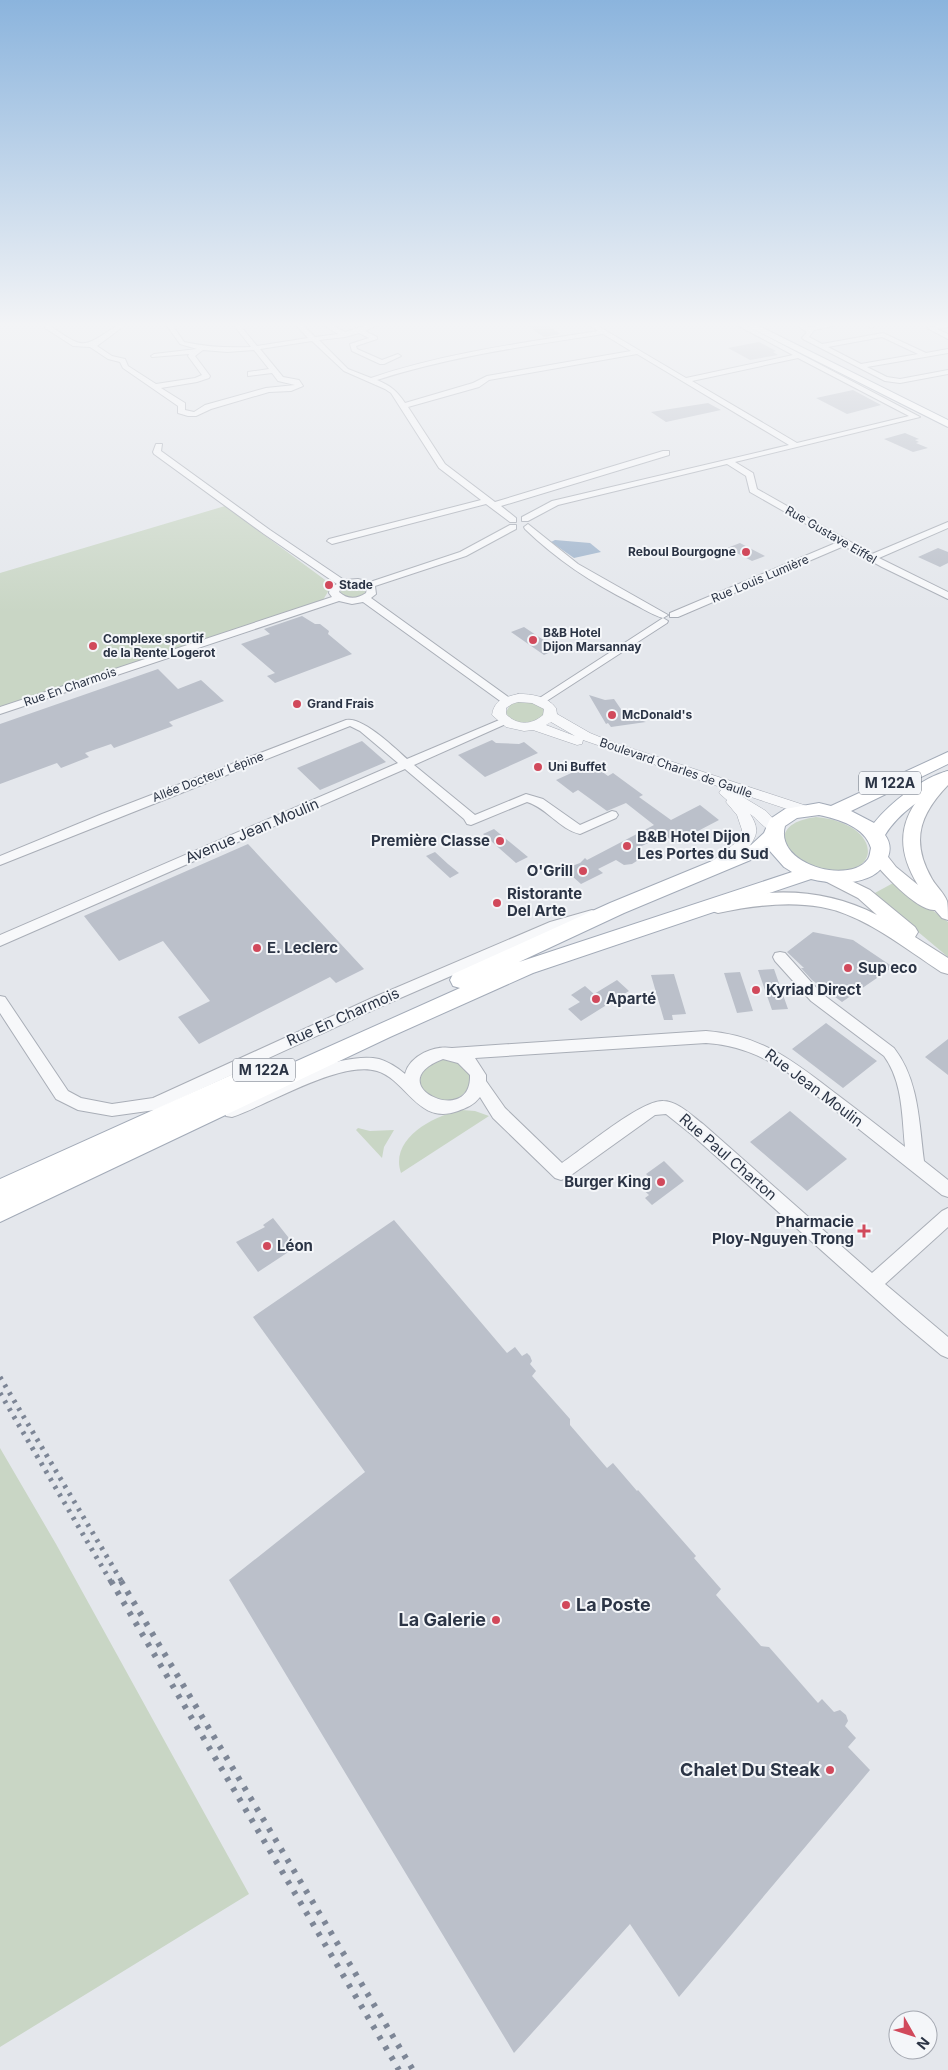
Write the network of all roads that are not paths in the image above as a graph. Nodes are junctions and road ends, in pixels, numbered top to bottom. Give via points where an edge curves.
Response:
1 (413, 420) edge
2 (752, 420) edge
3 (916, 420) edge
4 (934, 420) edge
5 (944, 430) edge
6 (158, 446) dead end
7 (796, 446) junction
8 (666, 453) dead end
9 (728, 462) junction
10 (490, 503) junction
11 (527, 523) junction
12 (513, 524) junction
13 (948, 525) edge
14 (332, 540) dead end
15 (846, 542) junction
16 (871, 557) junction
17 (342, 583) junction
18 (369, 585) junction
19 (948, 596) edge
20 (338, 598) junction
21 (364, 598) junction
22 (667, 617) junction
23 (507, 701) junction
24 (542, 701) junction
25 (0, 711) edge
26 (550, 716) junction
27 (504, 721) junction
28 (535, 726) junction
29 (948, 757) edge
30 (408, 764) junction
31 (948, 776) edge
32 (722, 791) junction
33 (806, 810) junction
34 (834, 811) junction
35 (612, 815) dead end
36 (773, 832) junction
37 (875, 836) junction
38 (879, 857) junction
39 (0, 861) edge
40 (707, 872) junction
41 (809, 873) junction
42 (831, 877) junction
43 (617, 908) junction
44 (684, 915) junction
45 (948, 915) edge
46 (0, 941) edge
47 (780, 957) dead end
48 (948, 965) edge
49 (0, 1001) edge
50 (511, 1050) junction
51 (453, 1054) junction
52 (479, 1079) junction
53 (412, 1089) junction
54 (462, 1104) junction
55 (498, 1113) junction
56 (156, 1138) junction
57 (916, 1166) junction
58 (0, 1191) edge
59 (946, 1192) edge
60 (0, 1211) edge
61 (948, 1216) edge
62 (873, 1283) junction
63 (948, 1349) edge

1 - 10 street via 442,466
2 - 7 street
3 - 7 street
4 - 5 main road
6 - 17 street via 157,452
7 - 9 street
8 - 10 street
9 - 11 street via 555,503
9 - 15 street, Rue Gustave Eiffel via 750,475 752,490
10 - 12 street
10 - 14 street
11 - 12 street via 522,529
11 - 22 street via 541,542 569,563 609,588
12 - 18 street via 463,554
13 - 16 street
15 - 16 street, Rue Gustave Eiffel
15 - 22 street, Rue Louis Lumière
16 - 19 street, Rue Gustave Eiffel
17 - 18 street
17 - 20 street via 334,591
18 - 21 street via 372,591
20 - 21 street, Rue En Charmois
20 - 25 street, Rue En Charmois
21 - 23 street
22 - 24 street
23 - 24 street via 525,698
23 - 27 street via 500,707 499,715
24 - 26 street via 550,708
26 - 28 street
26 - 33 street, Boulevard Charles de Gaulle via 607,745
27 - 28 street, Boulevard Charles de Gaulle via 513,726
27 - 30 street, Avenue Jean Moulin
28 - 32 street, Boulevard Charles de Gaulle
29 - 34 main road, M 122A
30 - 35 street via 470,817 470,821 526,798 539,802 580,830
30 - 39 street, Allée Docteur Lépine via 364,729 350,722
30 - 46 street, Avenue Jean Moulin
31 - 37 main road, M 122A via 912,798 884,822
31 - 45 main road via 920,807 911,832 911,851 925,886
32 - 36 street, Boulevard Charles de Gaulle via 761,814
32 - 40 street, Boulevard Charles de Gaulle via 743,812 750,826 747,840
33 - 34 main road
33 - 36 main road via 781,819
34 - 37 main road via 858,821
36 - 40 main road, M 122A via 758,849
36 - 41 main road via 774,844 786,861
37 - 38 main road via 880,847
38 - 42 main road via 862,873
38 - 45 main road via 895,877
40 - 43 main road, M 122A
41 - 42 main road
41 - 44 main road, M 122A
42 - 48 main road via 869,897
43 - 49 street, Rue En Charmois via 555,925 296,1038 155,1104 112,1110 78,1104 62,1095
43 - 58 main road, M 122A
44 - 48 main road via 743,902 822,901 843,907 877,924
44 - 56 main road, M 122A via 512,974 382,1031
47 - 57 street via 816,997 876,1041 898,1064 906,1087
50 - 51 street, Rue Jean Moulin
50 - 52 street, Rue Jean Moulin via 485,1065
50 - 57 street, Rue Jean Moulin via 706,1037 744,1042 765,1050 792,1068
51 - 52 street via 470,1061
51 - 53 street via 437,1054 423,1060 412,1075
52 - 54 street via 476,1091
52 - 55 street, Rue Paul Charton
53 - 54 street via 423,1102 432,1106
53 - 56 street via 378,1065 345,1065 221,1116
54 - 55 street, Rue Paul Charton
55 - 62 street, Rue Paul Charton via 561,1173 645,1112 657,1107 671,1109
56 - 60 main road, M 122A
57 - 59 street, Rue Jean Moulin
61 - 62 street
62 - 63 street, Rue Paul Charton

